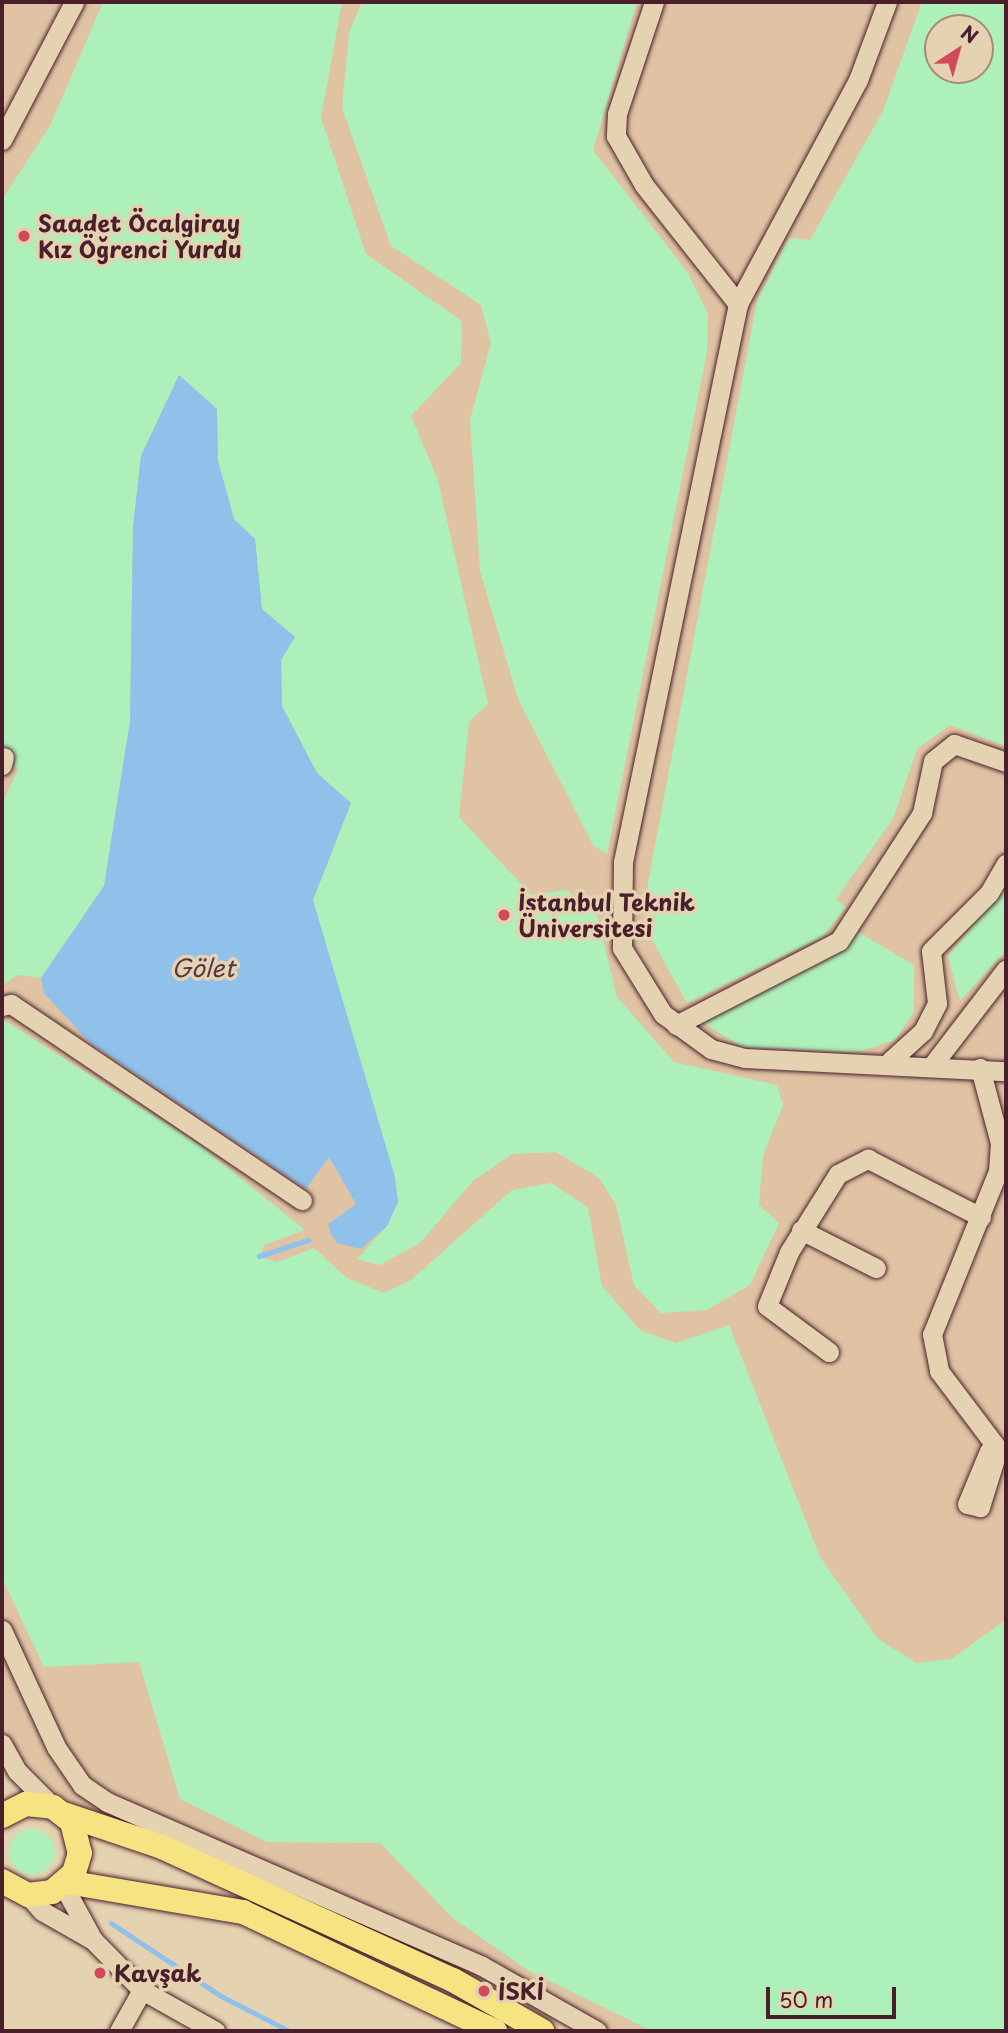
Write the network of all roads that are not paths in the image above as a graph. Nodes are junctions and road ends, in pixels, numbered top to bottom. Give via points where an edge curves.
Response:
1 (74, 2) edge
2 (654, 2) edge
3 (887, 2) edge
4 (2, 140) edge
5 (737, 304) junction
6 (1006, 762) edge
7 (1006, 863) edge
8 (1006, 969) edge
9 (2, 1006) edge
10 (676, 1025) junction
11 (890, 1061) junction
12 (934, 1063) junction
13 (980, 1068) junction
14 (1006, 1071) edge
15 (302, 1200) dead end
16 (981, 1217) junction
17 (801, 1230) junction
18 (876, 1268) dead end
19 (829, 1352) dead end
20 (989, 1451) dead end
21 (2, 1630) edge
22 (2, 1744) edge
23 (59, 1810) junction
24 (2, 1816) edge
25 (65, 1884) junction
26 (13, 1892) edge
27 (93, 1940) junction
28 (142, 1990) junction
29 (489, 2030) edge
30 (120, 2031) edge
31 (215, 2031) edge
32 (542, 2031) edge
33 (597, 2031) edge

1 - 4 street
2 - 5 street via 617,114 616,136 644,185
3 - 5 street via 858,80
5 - 10 street via 620,884 622,948
6 - 10 street via 954,744 933,761 922,813 839,941
7 - 11 street via 989,893 930,951 937,1003 923,1031
8 - 12 street
9 - 15 street via 11,1004
10 - 11 street via 711,1049 746,1058
11 - 12 street
12 - 13 street
13 - 14 street
13 - 16 street via 1000,1143 998,1171
16 - 17 street via 868,1159 838,1174
16 - 20 street via 932,1334 939,1371 998,1449 980,1507 967,1504
17 - 18 street
17 - 19 street via 767,1306
21 - 33 street via 56,1747 82,1784 107,1802 482,1966
22 - 23 street
23 - 24 main road via 26,1804
23 - 25 main road via 80,1842 78,1864
23 - 32 main road via 162,1847 453,1980
25 - 26 main road
25 - 27 street
25 - 29 main road via 243,1912
26 - 27 street
27 - 28 street
28 - 30 street
28 - 31 street

